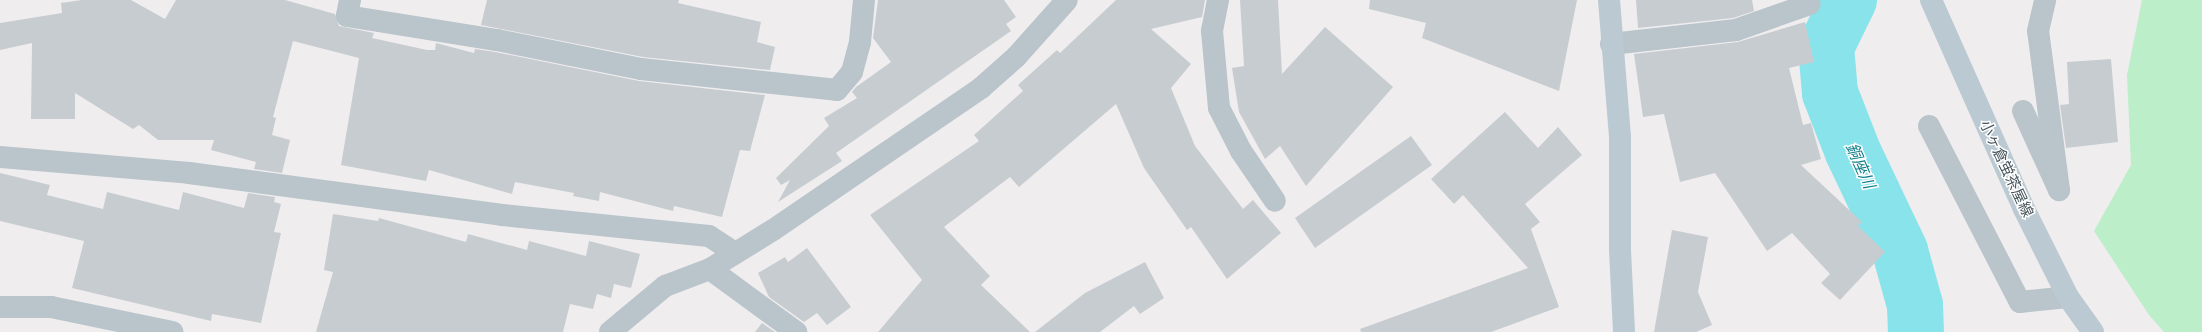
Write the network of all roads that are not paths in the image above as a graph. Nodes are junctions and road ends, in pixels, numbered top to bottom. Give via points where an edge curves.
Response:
1 (350, 0) edge
2 (864, 0) edge
3 (1067, 0) edge
4 (1218, 0) edge
5 (1609, 0) edge
6 (1931, 0) edge
7 (2045, 0) edge
8 (1810, 4) dead end
9 (1611, 44) junction
10 (2023, 111) dead end
11 (1929, 126) dead end
12 (0, 157) edge
13 (1275, 200) dead end
14 (735, 253) junction
15 (710, 270) junction
16 (2068, 297) junction
17 (0, 307) edge
18 (172, 332) edge
19 (610, 332) edge
20 (796, 332) edge
21 (1624, 332) edge
22 (2093, 332) edge

1 - 2 street via 347,16 497,40 641,69 837,90 852,72 860,42
3 - 14 street via 1021,51 981,88
4 - 13 street via 1212,32 1219,108 1234,139
5 - 9 street
6 - 16 street, 小ヶ倉蛍茶屋線 via 1983,120
7 - 10 street via 2038,31 2059,190
8 - 9 street via 1736,30
9 - 21 street via 1620,137 1620,250
11 - 16 street via 2020,302
12 - 14 street via 189,173 502,214 709,236
14 - 15 street
15 - 19 street via 666,286 636,307
15 - 20 street
16 - 22 street, 小ヶ倉蛍茶屋線
17 - 18 street via 51,307

